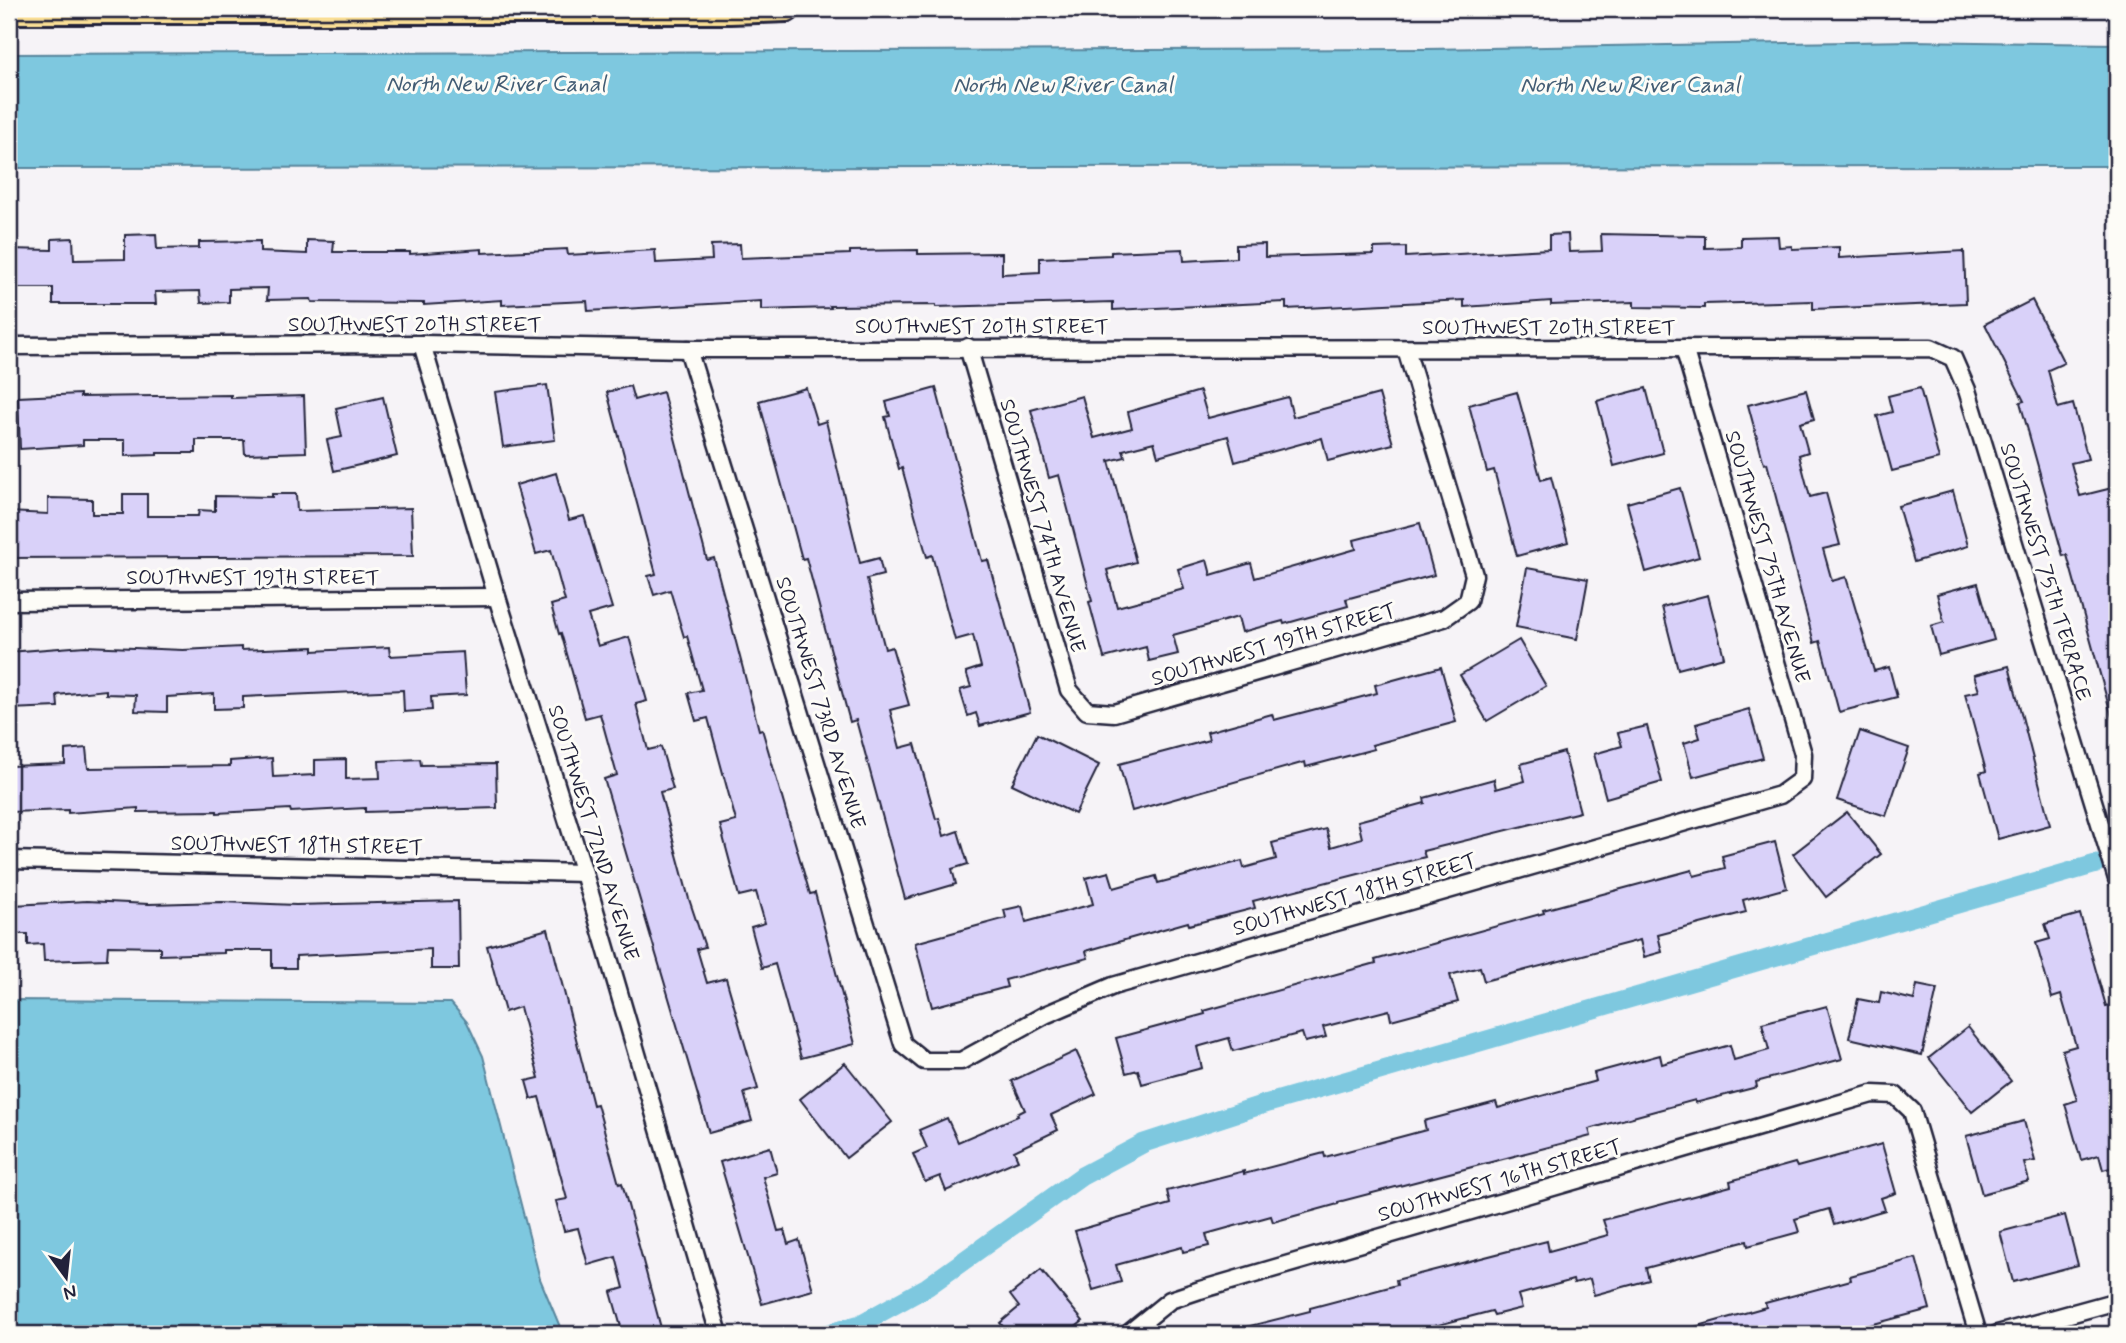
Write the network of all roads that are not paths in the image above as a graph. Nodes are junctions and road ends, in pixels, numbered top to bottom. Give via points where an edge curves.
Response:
1 (787, 9) edge
2 (9, 11) edge
3 (422, 344) junction
4 (9, 346) edge
5 (968, 347) junction
6 (1684, 348) junction
7 (688, 349) junction
8 (1406, 349) junction
9 (1953, 358) joint
10 (497, 597) junction
11 (9, 601) edge
12 (1087, 711) joint
13 (1802, 779) joint
14 (9, 860) edge
15 (584, 873) junction
16 (2117, 879) edge
17 (924, 1061) joint
18 (2117, 1301) edge
19 (719, 1334) edge
20 (1128, 1334) edge
21 (1978, 1334) edge
22 (1997, 1334) edge

1 - 2 main road
3 - 4 street, SOUTHWEST 20TH STREET
3 - 7 street, SOUTHWEST 20TH STREET
3 - 10 street, SOUTHWEST 72ND AVENUE
5 - 7 street, SOUTHWEST 20TH STREET
5 - 8 street, SOUTHWEST 20TH STREET
5 - 12 street, SOUTHWEST 74TH AVENUE via 1069,690
6 - 8 street, SOUTHWEST 20TH STREET
6 - 9 street, SOUTHWEST 20TH STREET via 1931,348
6 - 13 street, SOUTHWEST 75TH AVENUE via 1803,754
7 - 17 street, SOUTHWEST 73RD AVENUE via 904,1044
8 - 12 street, SOUTHWEST 19TH STREET via 1474,575 1468,601 1444,618 1114,713
9 - 16 street, SOUTHWEST 75TH TERRACE via 1971,403
10 - 11 street, SOUTHWEST 19TH STREET
10 - 15 street, SOUTHWEST 72ND AVENUE
13 - 17 street, SOUTHWEST 18TH STREET via 1780,795 1113,986 1045,1015 961,1062
14 - 15 street, SOUTHWEST 18TH STREET
15 - 19 street, SOUTHWEST 72ND AVENUE
18 - 22 street
20 - 21 street, SOUTHWEST 16TH STREET via 1170,1300 1200,1290 1872,1094 1895,1095 1912,1111

